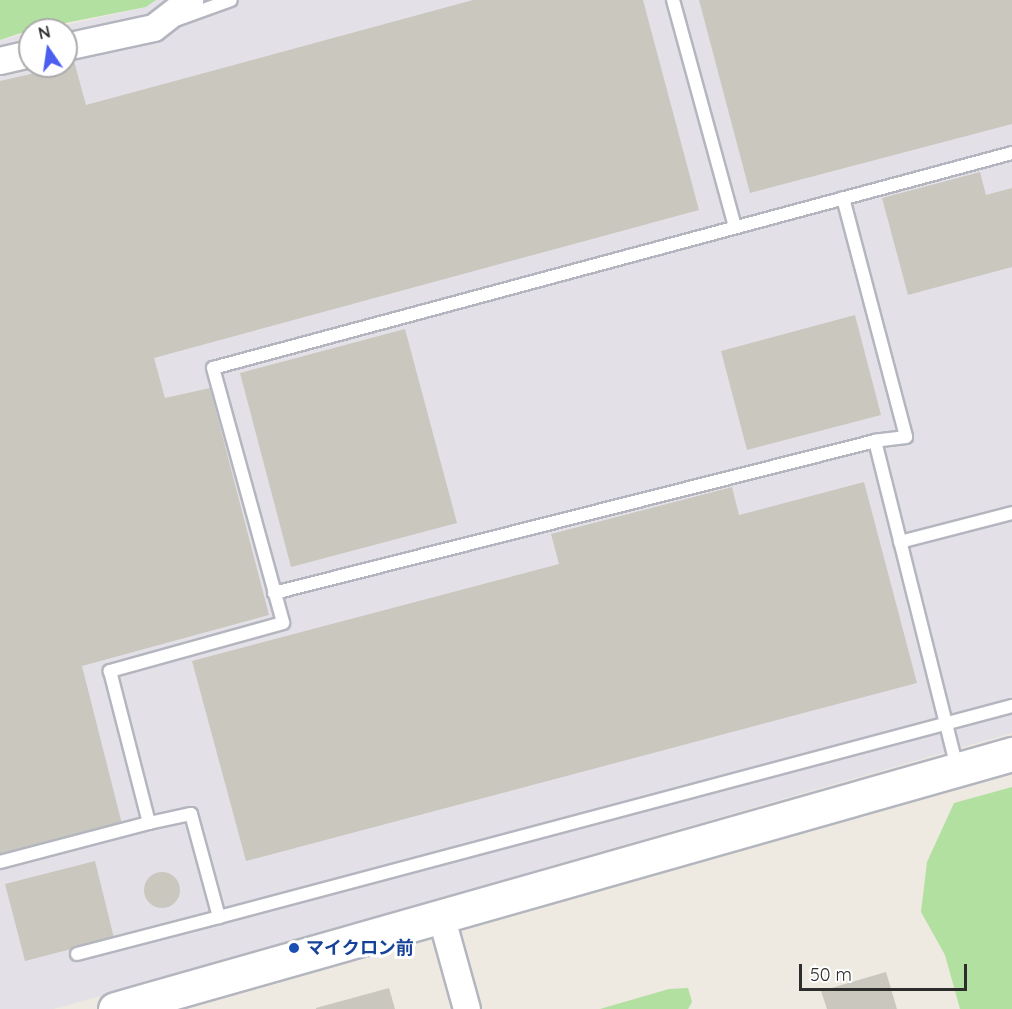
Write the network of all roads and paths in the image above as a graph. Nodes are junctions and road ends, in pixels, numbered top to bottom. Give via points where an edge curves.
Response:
1 (190, 0) edge
2 (231, 0) edge
3 (673, 0) edge
4 (154, 28) junction
5 (78, 44) edge
6 (18, 57) edge
7 (0, 61) edge
8 (1012, 153) edge
9 (843, 198) junction
10 (735, 227) junction
11 (874, 441) junction
12 (1012, 513) edge
13 (900, 542) junction
14 (274, 593) junction
15 (1012, 706) edge
16 (946, 723) junction
17 (1012, 754) edge
18 (958, 770) junction
19 (149, 823) junction
20 (0, 862) edge
21 (219, 917) junction
22 (442, 919) junction
23 (77, 954) dead end
24 (190, 1000) edge
25 (115, 1009) edge
26 (467, 1009) edge

1 - 4 street
2 - 4 lane
3 - 10 lane
4 - 5 street
6 - 7 street
8 - 9 lane
9 - 10 lane
9 - 11 lane via 906,436
10 - 14 lane via 213,368
11 - 13 lane
11 - 14 lane
12 - 13 lane
13 - 16 lane
14 - 19 lane via 283,623 110,671
15 - 16 lane
16 - 18 lane
16 - 21 lane
17 - 18 street
18 - 22 street
19 - 20 lane
19 - 21 lane via 191,814
21 - 23 lane
22 - 24 street
22 - 26 street
24 - 25 street

